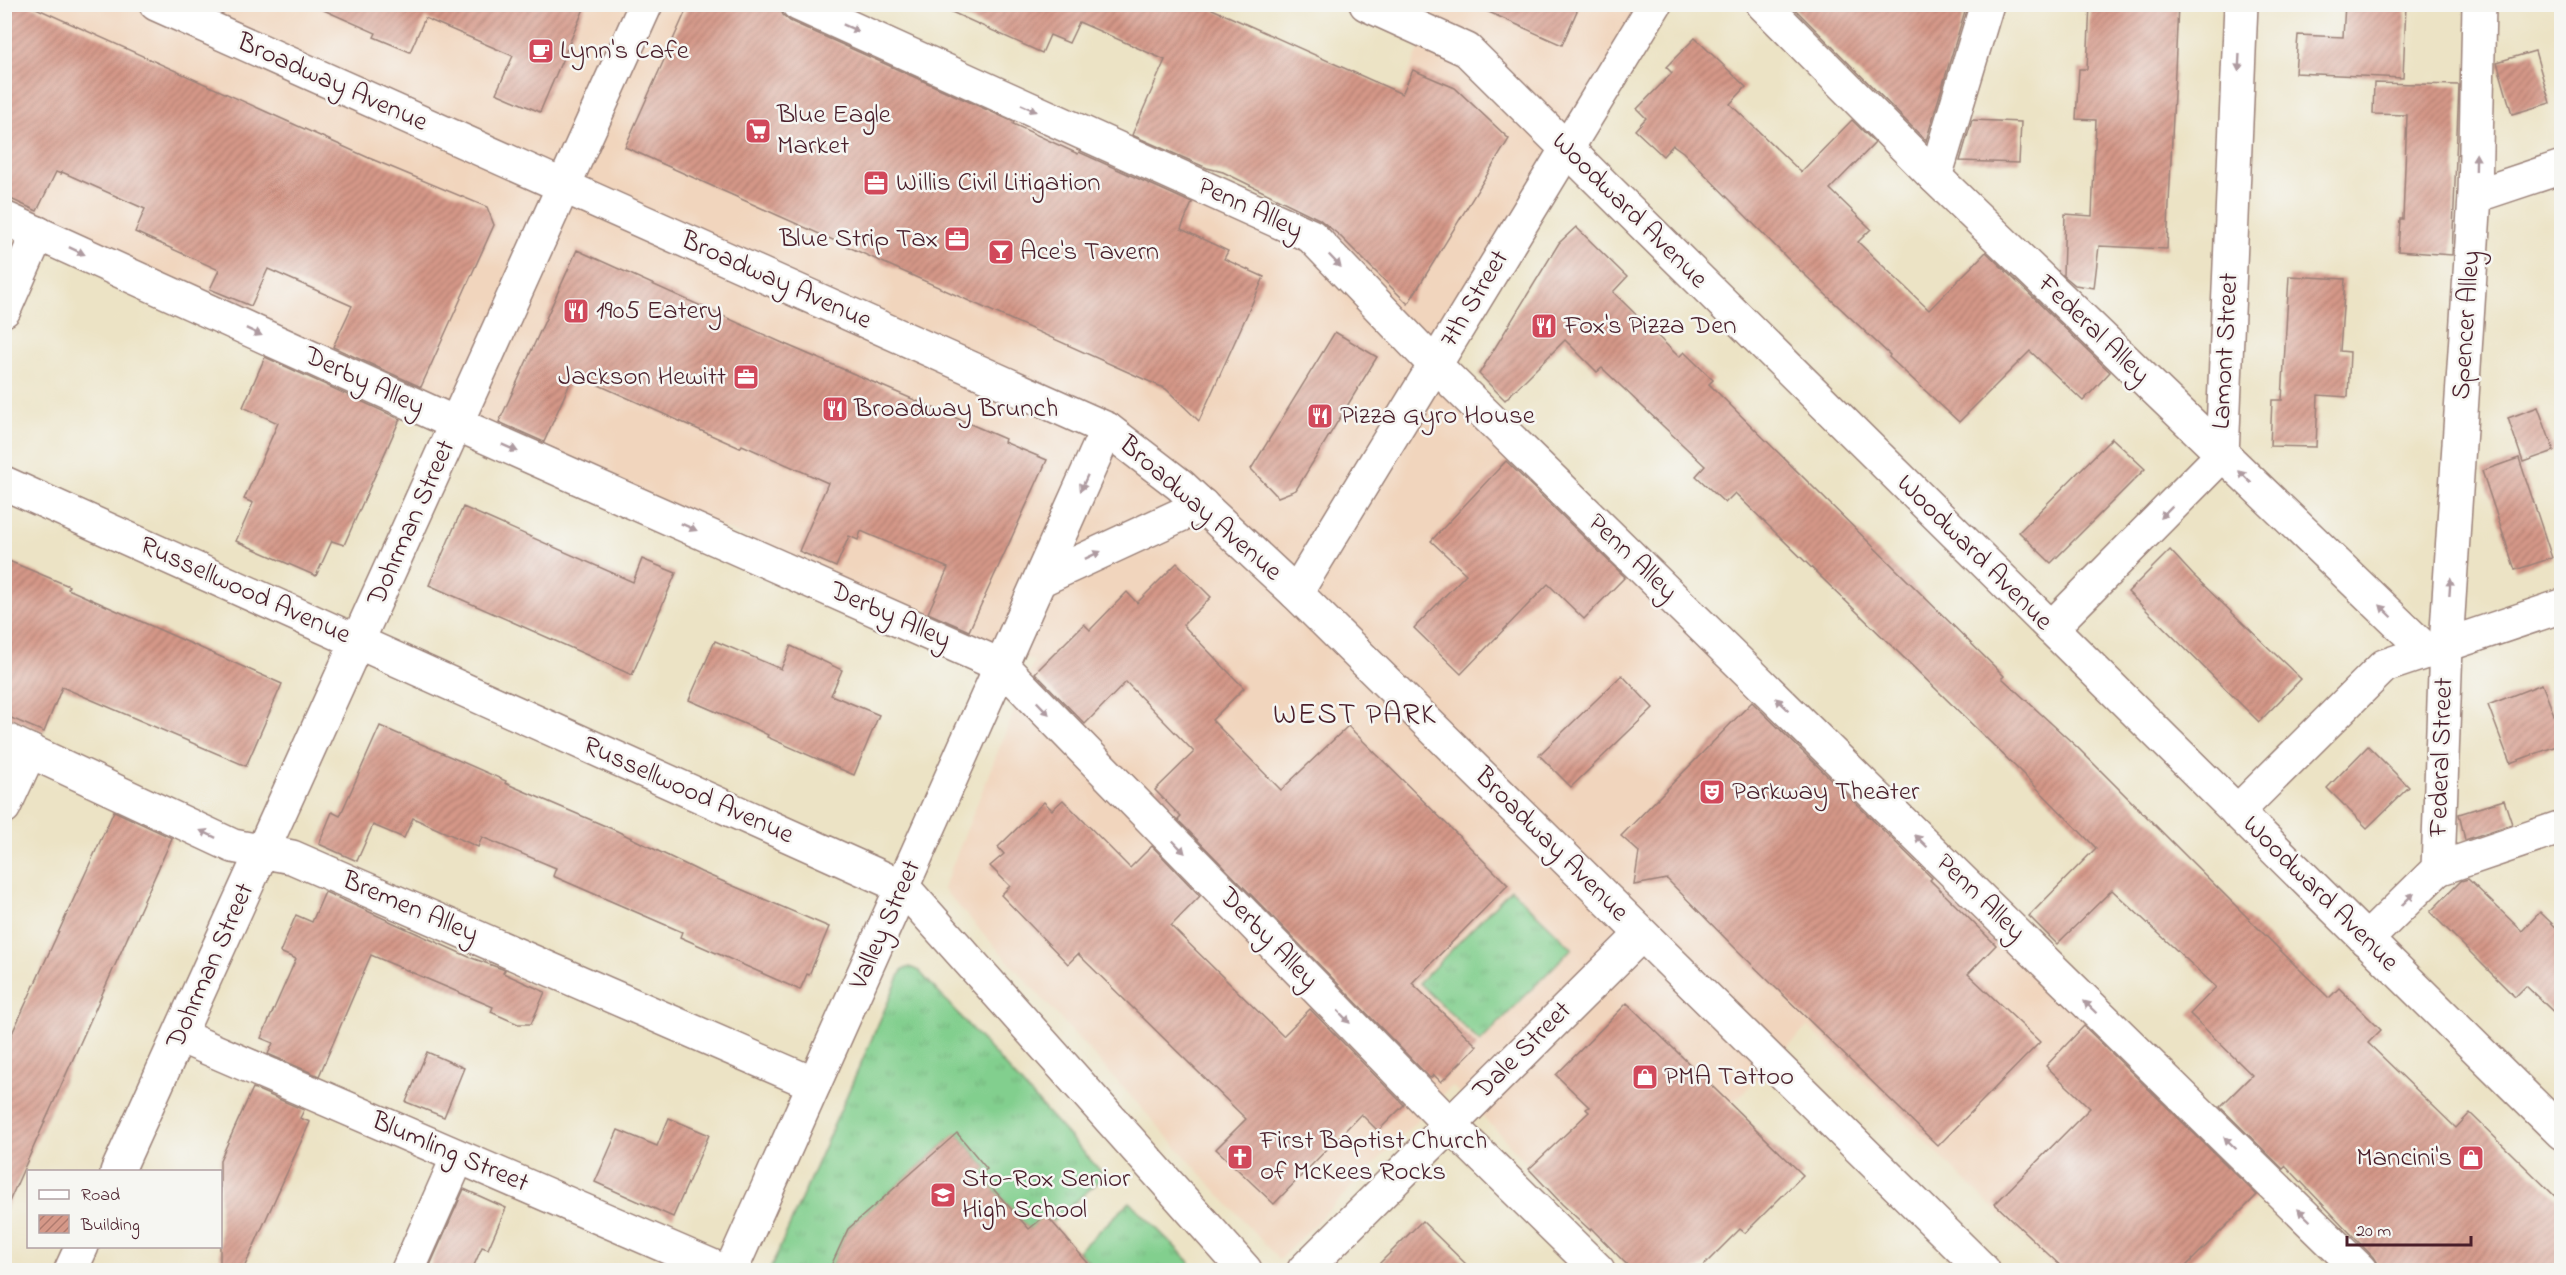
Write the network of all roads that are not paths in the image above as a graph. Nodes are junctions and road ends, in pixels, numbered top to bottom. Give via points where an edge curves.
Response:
1 (156, 4) edge
2 (646, 4) edge
3 (798, 4) edge
4 (1366, 4) edge
5 (1655, 4) edge
6 (1762, 4) edge
7 (1988, 4) edge
8 (2241, 4) edge
9 (2479, 4) edge
10 (1566, 150) junction
11 (2562, 167) edge
12 (1935, 177) junction
13 (564, 187) junction
14 (2475, 196) junction
15 (4, 218) edge
16 (38, 233) junction
17 (4, 310) edge
18 (1435, 365) junction
19 (457, 424) junction
20 (1107, 429) junction
21 (2222, 455) junction
22 (4, 483) edge
23 (1202, 505) junction
24 (1040, 580) junction
25 (1296, 593) junction
26 (2562, 606) edge
27 (2051, 628) junction
28 (358, 642) junction
29 (2437, 649) junction
30 (1002, 666) junction
31 (17, 745) edge
32 (4, 807) edge
33 (2237, 812) junction
34 (2562, 827) edge
35 (263, 851) junction
36 (2438, 869) junction
37 (903, 887) junction
38 (1641, 935) junction
39 (2366, 940) junction
40 (180, 1036) junction
41 (814, 1084) junction
42 (1449, 1124) junction
43 (2562, 1133) edge
44 (458, 1157) junction
45 (118, 1170) edge
46 (81, 1248) edge
47 (71, 1270) edge
48 (408, 1270) edge
49 (721, 1270) edge
50 (731, 1270) edge
51 (1245, 1270) edge
52 (1304, 1270) edge
53 (1598, 1270) edge
54 (1983, 1270) edge
55 (2360, 1270) edge

1 - 13 street, Broadway Avenue
2 - 13 street, Dohrman Street
3 -> 18 street, Penn Alley via 1311,236
4 - 10 street, Woodward Avenue via 1467,50
5 - 10 street, 7th Street
6 - 12 street, Federal Alley
7 - 12 street
8 -> 21 street, Lamont Street
14 -> 9 street, Spencer Alley
10 - 18 street, 7th Street
10 - 27 street, Woodward Avenue
11 - 14 street
12 - 21 street, Federal Alley
13 - 19 street, Dohrman Street
13 - 20 street, Broadway Avenue
29 -> 14 street, Spencer Alley
15 - 16 street, Derby Alley
16 - 17 street
16 -> 19 street, Derby Alley
18 - 25 street, 7th Street
55 -> 18 street, Penn Alley
19 - 28 street, Dohrman Street
19 -> 30 street, Derby Alley
20 - 23 street, Broadway Avenue
20 -> 24 street, Valley Street
21 -> 27 street, Lamont Street
29 -> 21 street, Federal Alley
22 - 28 street, Russellwood Avenue
24 -> 23 street
23 - 25 street, Broadway Avenue
24 - 30 street, Valley Street
25 - 38 street, Broadway Avenue
26 - 29 street
27 - 33 street, Woodward Avenue
28 - 35 street, Dohrman Street
28 - 37 street, Russellwood Avenue
29 - 33 street via 2384,666
29 - 36 street, Federal Street
30 - 37 street, Valley Street
30 -> 42 street, Derby Alley
31 - 32 street
35 -> 31 street, Bremen Alley via 232,846
33 - 39 street, Woodward Avenue
34 - 36 street, Federal Street
35 - 40 street, Dohrman Street
35 - 41 street, Bremen Alley via 292,857
39 -> 36 street, Federal Street
37 - 41 street, Valley Street
37 - 51 street, Russellwood Avenue
38 - 42 street, Dale Street
38 - 54 street, Broadway Avenue
39 - 43 street, Woodward Avenue
40 - 44 street, Blumling Street
40 - 45 street, Dohrman Street
41 - 50 street, Valley Street
42 - 52 street, Dale Street
42 - 53 street, Derby Alley
44 - 48 street
44 - 49 street, Blumling Street
46 - 47 street

